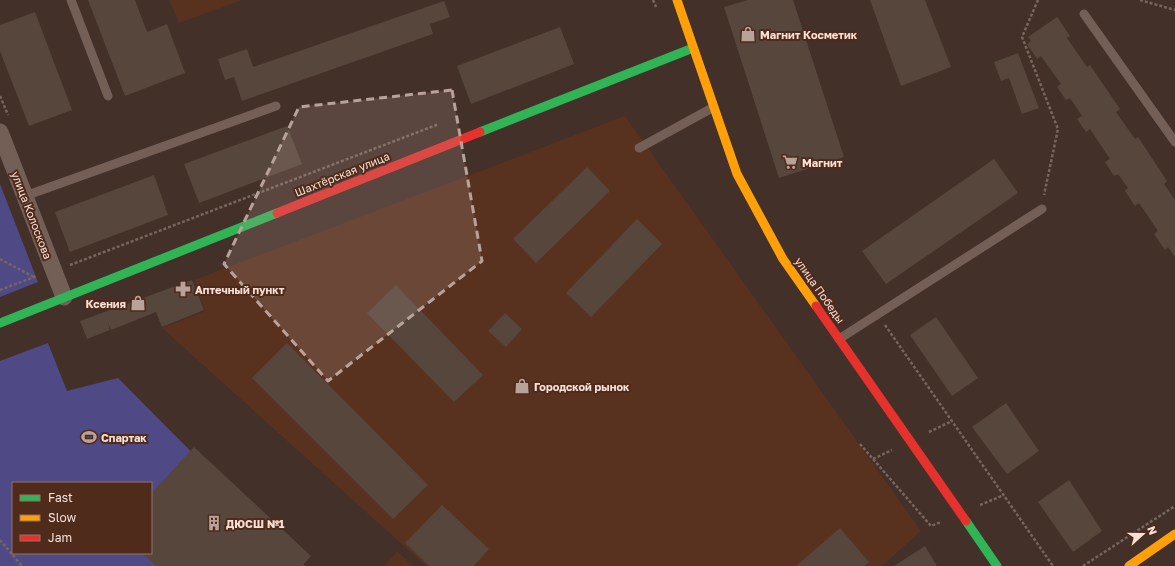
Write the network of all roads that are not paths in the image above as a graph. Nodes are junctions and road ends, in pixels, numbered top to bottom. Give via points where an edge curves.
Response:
1 (71, 0) edge
2 (677, 0) edge
3 (1084, 14) dead end
4 (693, 48) junction
5 (108, 96) dead end
6 (276, 106) dead end
7 (714, 107) junction
8 (0, 132) edge
9 (1175, 142) edge
10 (638, 148) dead end
11 (25, 196) junction
12 (1042, 209) road end
13 (64, 297) junction
14 (0, 323) edge
15 (839, 339) junction
16 (1175, 534) edge
17 (997, 566) edge
18 (1129, 566) edge

1 - 5 lane
2 - 4 street, улица Победы
3 - 9 lane
4 - 7 street, улица Победы
4 - 13 street, Шахтёрская улица
6 - 11 lane
7 - 10 lane
7 - 15 street, улица Победы via 737,174 783,259
8 - 11 street, улица Колоскова
11 - 13 street, улица Колоскова
12 - 15 lane
13 - 14 street, Шахтёрская улица
15 - 17 street, улица Победы
16 - 18 street

